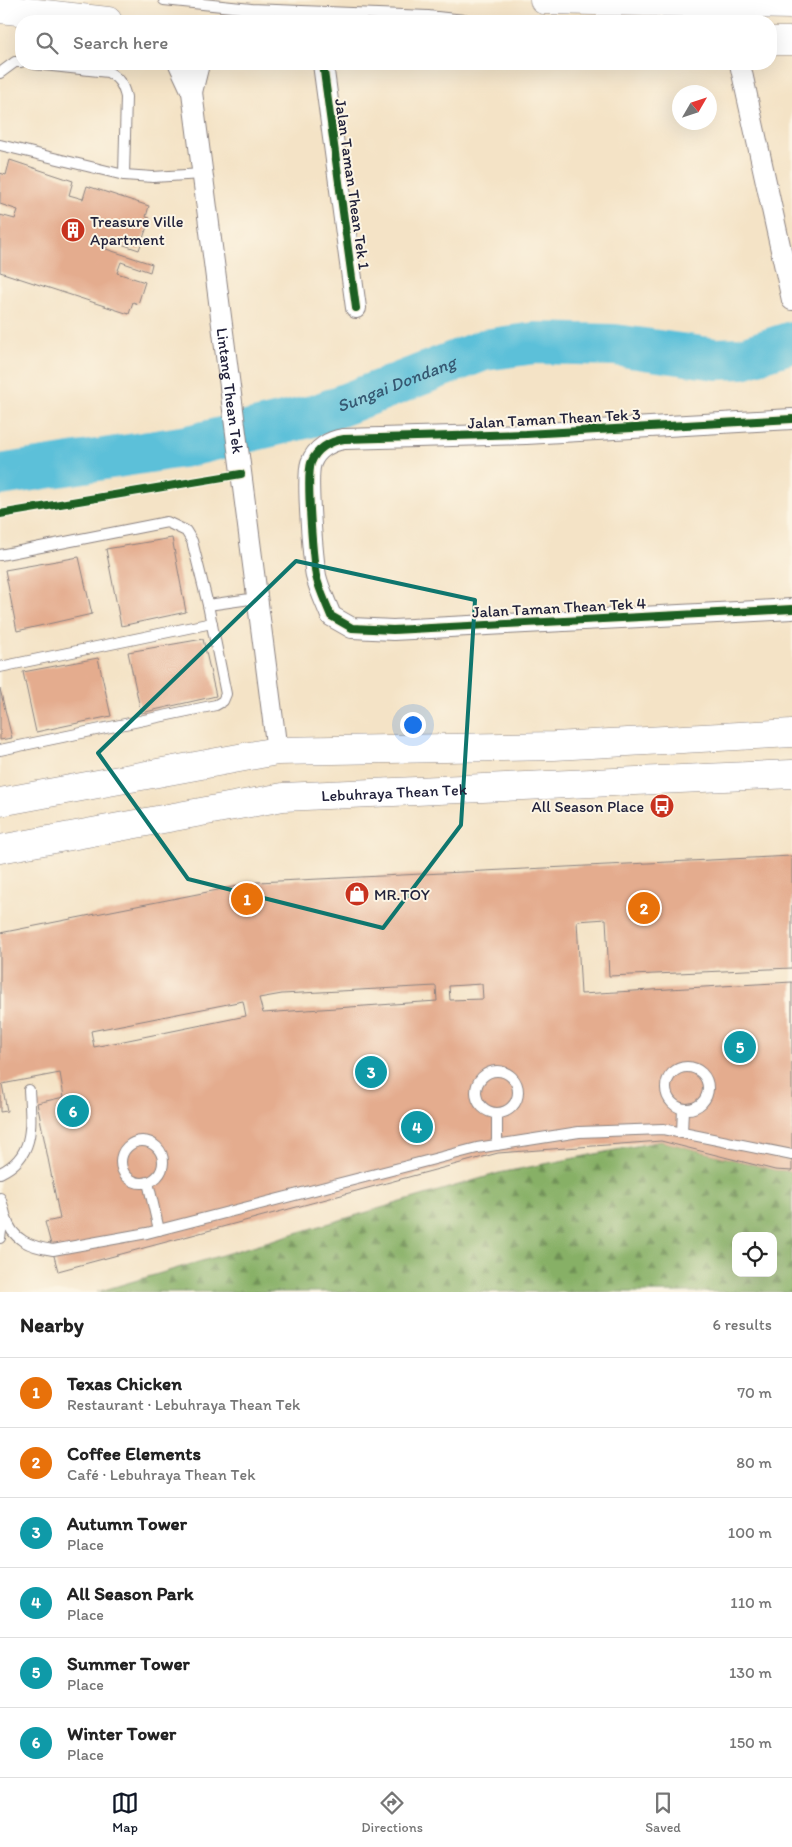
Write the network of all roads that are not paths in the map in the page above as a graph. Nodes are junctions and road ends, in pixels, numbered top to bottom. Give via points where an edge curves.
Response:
1 (164, 0) edge
2 (544, 0) edge
3 (792, 5) edge
4 (0, 9) edge
5 (54, 15) edge
6 (403, 15) edge
7 (777, 41) edge
8 (792, 41) edge
9 (15, 62) edge
10 (90, 70) edge
11 (182, 70) edge
12 (198, 70) edge
13 (324, 70) edge
14 (741, 70) edge
15 (0, 73) edge
16 (192, 92) junction
17 (0, 145) edge
18 (202, 174) junction
19 (124, 175) junction
20 (791, 296) edge
21 (356, 308) dead end
22 (792, 419) edge
23 (0, 555) edge
24 (257, 598) junction
25 (208, 604) junction
26 (792, 608) edge
27 (331, 616) joint
28 (212, 623) junction
29 (0, 667) edge
30 (792, 733) edge
31 (0, 750) edge
32 (276, 752) junction
33 (792, 774) edge
34 (0, 802) edge
35 (0, 849) edge
36 (29, 1090) dead end
37 (683, 1109) junction
38 (497, 1114) junction
39 (682, 1132) junction
40 (497, 1145) junction
41 (792, 1155) edge
42 (0, 1174) edge
43 (148, 1182) junction
44 (0, 1198) edge
45 (0, 1213) edge
46 (159, 1230) junction
47 (0, 1238) edge

1 - 6 lane via 251,9
2 - 3 main road
4 - 5 main road
7 - 8 main road
9 - 15 lane
10 - 19 lane via 108,72 123,85 126,97
11 - 16 street, Lintang Thean Tek
12 - 16 street, Lintang Thean Tek
13 - 21 street, Jalan Taman Thean Tek 1
14 - 20 street
16 - 18 street, Lintang Thean Tek
17 - 19 lane
18 - 19 lane
18 - 24 street, Lintang Thean Tek
22 - 27 street, Jalan Taman Thean Tek 3 via 331,441 312,462 308,478 316,576
23 - 25 lane via 167,522 186,531 192,541
24 - 25 lane
24 - 32 street, Lintang Thean Tek
25 - 28 lane
26 - 27 street, Jalan Taman Thean Tek 4 via 393,630 352,628
28 - 29 lane
28 - 31 lane via 226,694 223,701
30 - 32 main road via 554,746
32 - 34 main road
33 - 35 main road, Lebuhraya Thean Tek via 283,797
36 - 42 lane via 32,1130 27,1145 13,1167
37 - 37 lane via 669,1099 666,1086 668,1078 678,1069 692,1068 704,1075 707,1094 699,1106
37 - 39 lane
38 - 38 lane via 484,1109 476,1089 483,1077 495,1071 509,1074 519,1092 510,1110
38 - 40 lane
39 - 40 lane via 664,1129 579,1132
39 - 41 lane
40 - 46 lane via 391,1169
43 - 43 lane via 129,1178 121,1166 123,1152 140,1140 153,1144 162,1154 162,1168
43 - 46 lane
44 - 46 lane via 12,1231 24,1243 52,1250
45 - 47 lane

